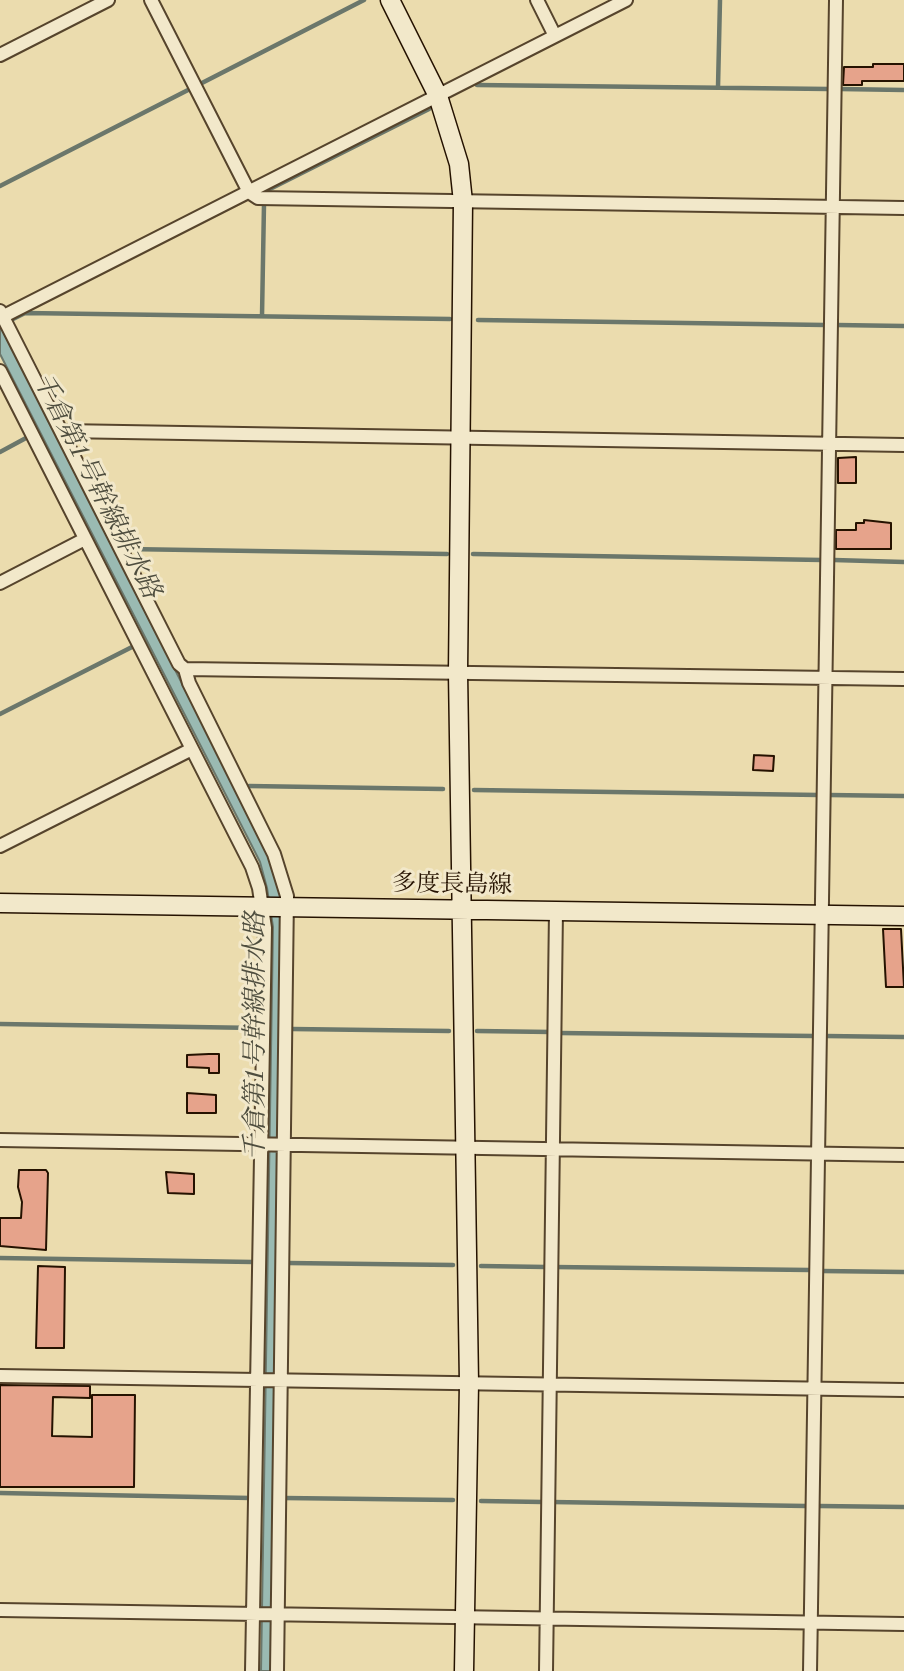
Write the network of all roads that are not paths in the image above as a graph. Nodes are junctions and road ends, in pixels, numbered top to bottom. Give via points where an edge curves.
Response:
1 (108, 0) edge
2 (151, 0) edge
3 (390, 0) edge
4 (537, 0) edge
5 (626, 0) edge
6 (836, 0) edge
7 (555, 36) junction
8 (0, 55) edge
9 (438, 96) junction
10 (249, 192) junction
11 (463, 202) junction
12 (833, 208) junction
13 (904, 208) edge
14 (1, 315) edge
15 (0, 371) edge
16 (62, 431) junction
17 (461, 437) junction
18 (830, 443) junction
19 (904, 445) edge
20 (85, 539) junction
21 (0, 583) edge
22 (185, 669) junction
23 (458, 673) junction
24 (825, 678) junction
25 (904, 679) edge
26 (192, 749) junction
27 (0, 846) edge
28 (0, 903) edge
29 (264, 907) junction
30 (286, 907) junction
31 (463, 910) junction
32 (556, 911) junction
33 (822, 915) junction
34 (904, 916) edge
35 (0, 1140) edge
36 (263, 1144) junction
37 (283, 1144) junction
38 (465, 1147) junction
39 (553, 1149) junction
40 (818, 1154) junction
41 (904, 1155) edge
42 (0, 1376) edge
43 (259, 1379) junction
44 (280, 1380) junction
45 (469, 1383) junction
46 (550, 1384) junction
47 (814, 1388) junction
48 (904, 1390) edge
49 (0, 1610) edge
50 (255, 1614) junction
51 (276, 1615) junction
52 (465, 1618) junction
53 (547, 1619) junction
54 (811, 1623) junction
55 (904, 1624) edge
56 (252, 1671) edge
57 (277, 1671) edge
58 (464, 1671) edge
59 (546, 1671) edge
60 (810, 1671) edge

1 - 8 street
2 - 10 street
3 - 9 street
4 - 7 street
5 - 7 street
6 - 12 street
7 - 9 street
9 - 10 street
9 - 11 street via 458,164
10 - 11 street via 258,198
10 - 14 street
11 - 12 street
11 - 17 street
12 - 13 street
12 - 18 street
14 - 16 street
15 - 20 street
16 - 17 street
16 - 22 street
17 - 18 street
17 - 23 street
18 - 19 street
18 - 24 street
20 - 21 street
20 - 26 street
22 - 23 street
22 - 30 street via 274,854
23 - 24 street
23 - 31 street
24 - 25 street
24 - 33 street
26 - 27 street
26 - 29 street via 252,867
28 - 29 street, 多度長島線
29 - 30 street, 多度長島線
29 - 36 street
30 - 31 street, 多度長島線
30 - 37 street
31 - 32 street, 多度長島線
31 - 38 street
32 - 33 street, 多度長島線
32 - 39 street
33 - 34 street, 多度長島線
33 - 40 street
35 - 36 street
36 - 37 street
36 - 43 street
37 - 38 street
37 - 44 street
38 - 39 street
38 - 45 street
39 - 40 street
39 - 46 street
40 - 41 street
40 - 47 street
42 - 43 street
43 - 44 street
43 - 50 street
44 - 45 street
44 - 51 street
45 - 46 street
45 - 52 street
46 - 47 street
46 - 53 street
47 - 48 street
47 - 54 street
49 - 50 street
50 - 51 street
50 - 56 street
51 - 52 street
51 - 57 street
52 - 53 street
52 - 58 street
53 - 54 street
53 - 59 street
54 - 55 street
54 - 60 street

